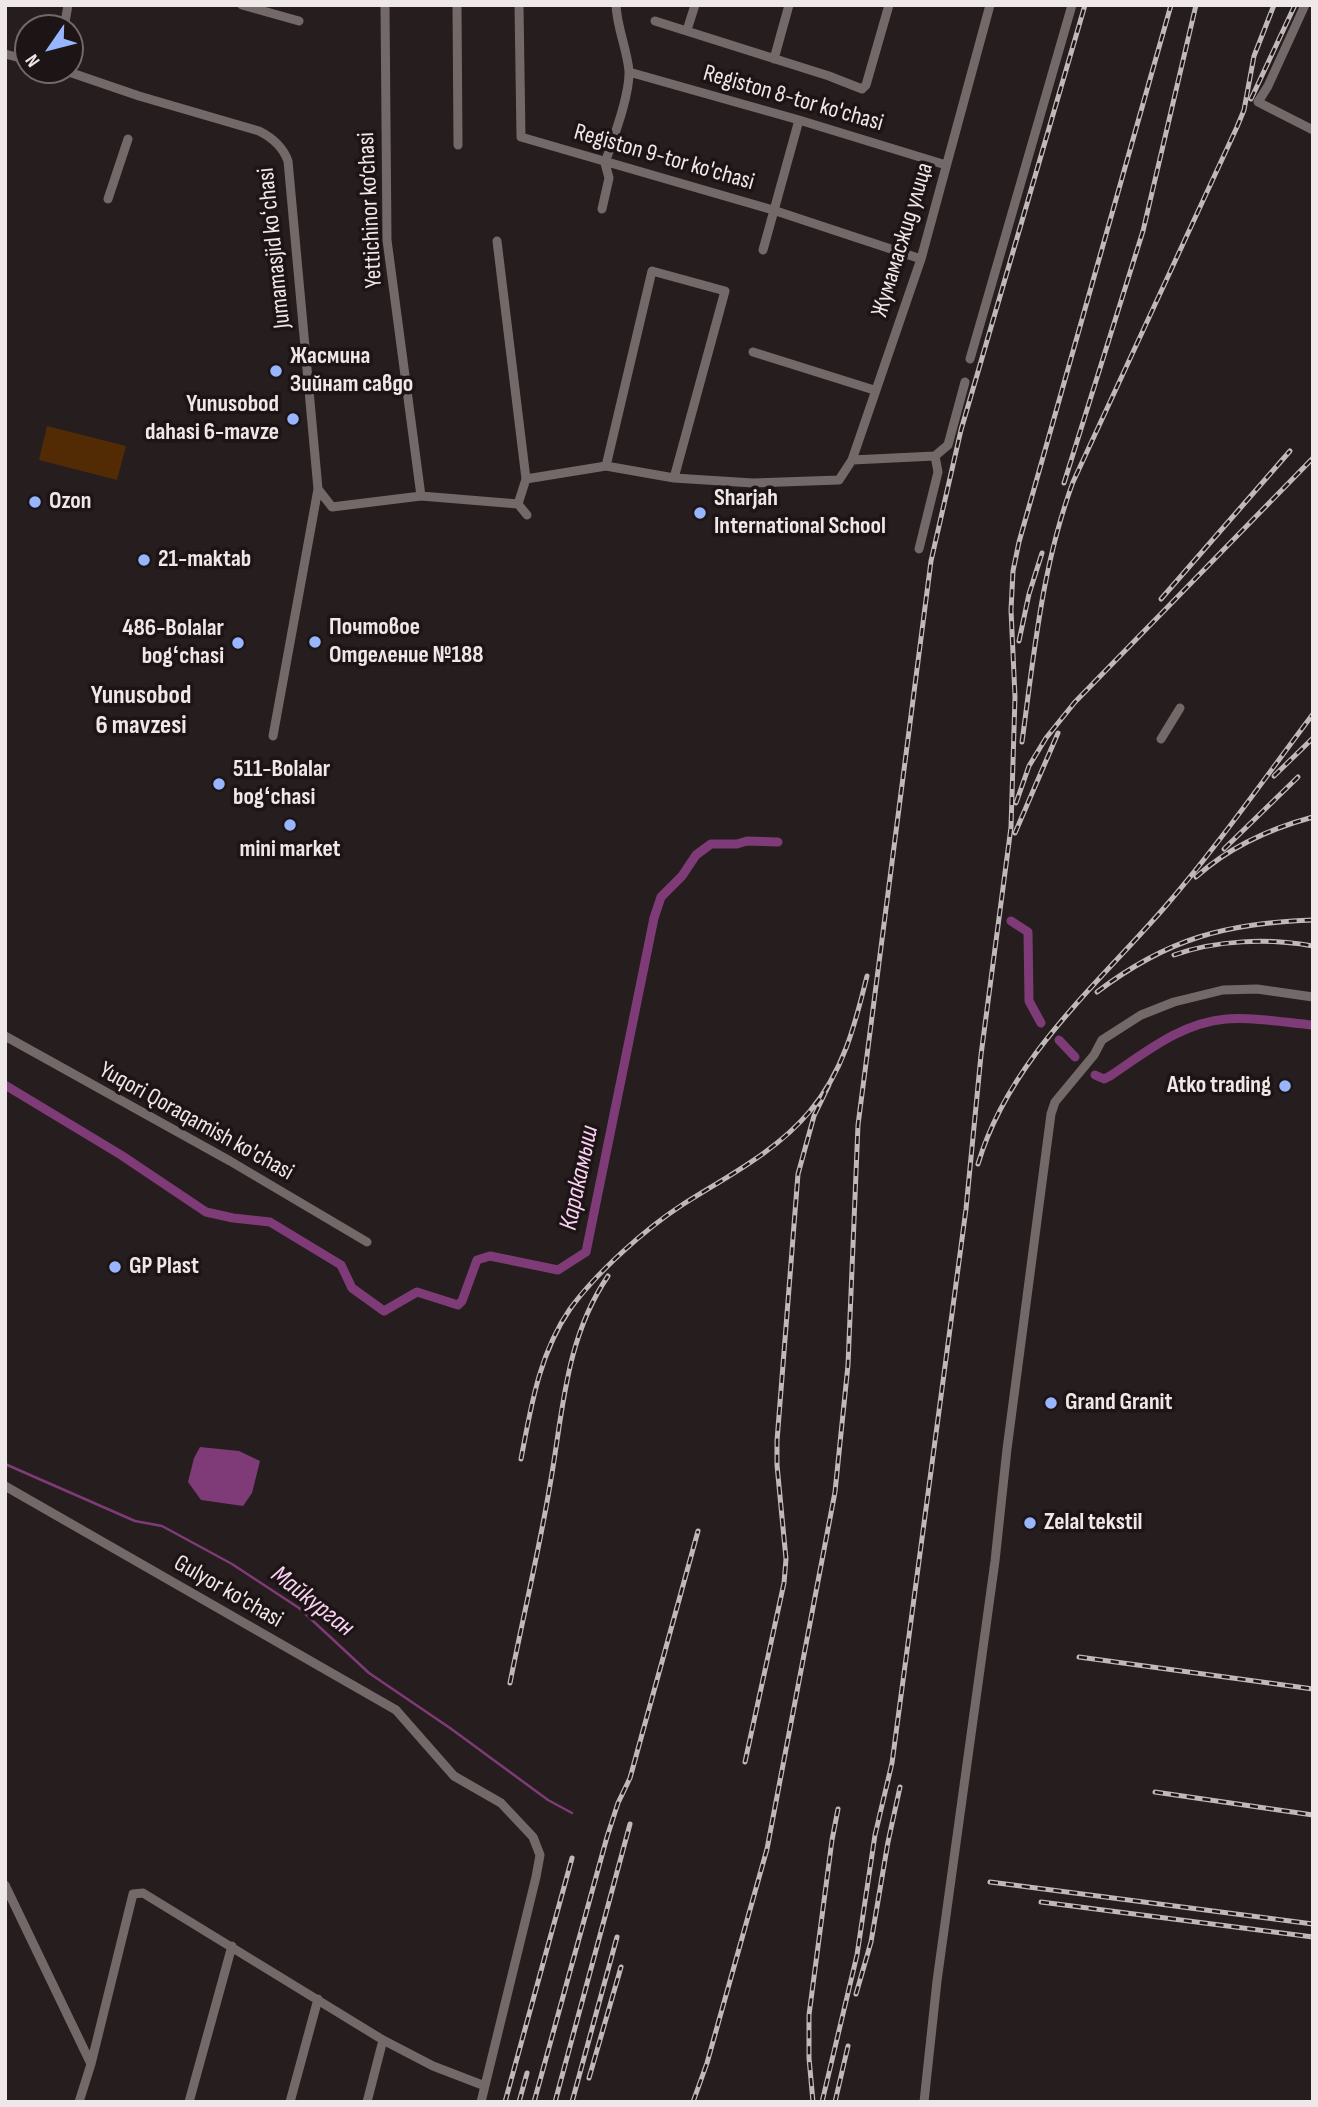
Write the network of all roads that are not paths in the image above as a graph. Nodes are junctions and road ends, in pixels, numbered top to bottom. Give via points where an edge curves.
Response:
1 (242, 5) edge
2 (385, 5) edge
3 (457, 5) edge
4 (519, 5) edge
5 (616, 5) edge
6 (695, 5) edge
7 (789, 5) edge
8 (889, 5) edge
9 (990, 5) edge
10 (1072, 5) edge
11 (1305, 5) edge
12 (255, 7) edge
13 (299, 21) dead end
14 (655, 21) dead end
15 (687, 30) junction
16 (774, 59) junction
17 (629, 72) junction
18 (84, 77) edge
19 (799, 120) junction
20 (1313, 131) edge
21 (128, 139) dead end
22 (458, 145) dead end
23 (605, 163) junction
24 (946, 165) junction
25 (108, 199) dead end
26 (602, 209) dead end
27 (773, 210) junction
28 (497, 241) dead end
29 (763, 250) dead end
30 (921, 259) junction
31 (753, 352) dead end
32 (970, 359) dead end
33 (965, 382) dead end
34 (874, 390) junction
35 (935, 456) junction
36 (852, 460) junction
37 (606, 466) junction
38 (674, 478) junction
39 (526, 479) junction
40 (318, 489) junction
41 (421, 496) junction
42 (518, 504) junction
43 (527, 515) dead end
44 (919, 549) dead end
45 (1180, 708) dead end
46 (273, 736) dead end
47 (1161, 738) dead end
48 (1313, 996) edge
49 (5, 1036) edge
50 (367, 1242) dead end
51 (5, 1486) edge
52 (5, 1885) edge
53 (232, 1946) junction
54 (318, 1999) junction
55 (383, 2040) junction
56 (91, 2064) junction
57 (485, 2086) junction
58 (79, 2102) edge
59 (189, 2102) edge
60 (290, 2102) edge
61 (367, 2102) edge
62 (481, 2102) edge
63 (924, 2102) edge

1 - 12 street
2 - 41 street, Yettichinor ko‘chasi via 387,240
3 - 22 street
4 - 23 street, Registon 9-tor ko'chasi via 521,137
5 - 17 street
6 - 15 street
7 - 16 street
8 - 16 street via 862,89
9 - 24 street, Жумамасжид улица
10 - 32 street
11 - 20 street via 1258,102
12 - 13 street
14 - 15 street
15 - 16 street
17 - 19 street, Registon 8-tor ko'chasi
17 - 23 street
18 - 40 street, Jumamasjid koʻchasi via 259,131 284,152
19 - 24 street, Registon 8-tor ko'chasi
19 - 27 street
21 - 25 street
23 - 26 street via 609,177
23 - 27 street, Registon 9-tor ko'chasi
24 - 30 street, Жумамасжид улица
27 - 29 street
27 - 30 street, Registon 9-tor ko'chasi
28 - 39 street
30 - 34 street, Жумамасжид улица
31 - 34 street
33 - 35 street via 948,445
34 - 36 street, Жумамасжид улица
35 - 36 street
35 - 44 street via 937,472
36 - 38 street, Жумамасжид улица via 838,481 753,483
37 - 38 street
37 - 38 street via 652,271 725,291
37 - 39 street
39 - 42 street
40 - 41 street via 332,507
40 - 46 street, Jumamasjid koʻchasi
41 - 42 street
42 - 43 street
45 - 47 street
48 - 63 street via 1223,990 1174,1002 1102,1040 1055,1101
49 - 50 street, Yuqori Qoraqamish ko'chasi
51 - 57 street, Gulyor ko'chasi via 396,1710 454,1776 501,1803 533,1837 540,1855 536,1877
52 - 56 street
53 - 54 street
53 - 56 street via 143,1893 132,1895
53 - 59 street
54 - 55 street
54 - 60 street
55 - 57 street
55 - 61 street
56 - 58 street
57 - 62 street, Gulyor ko'chasi

